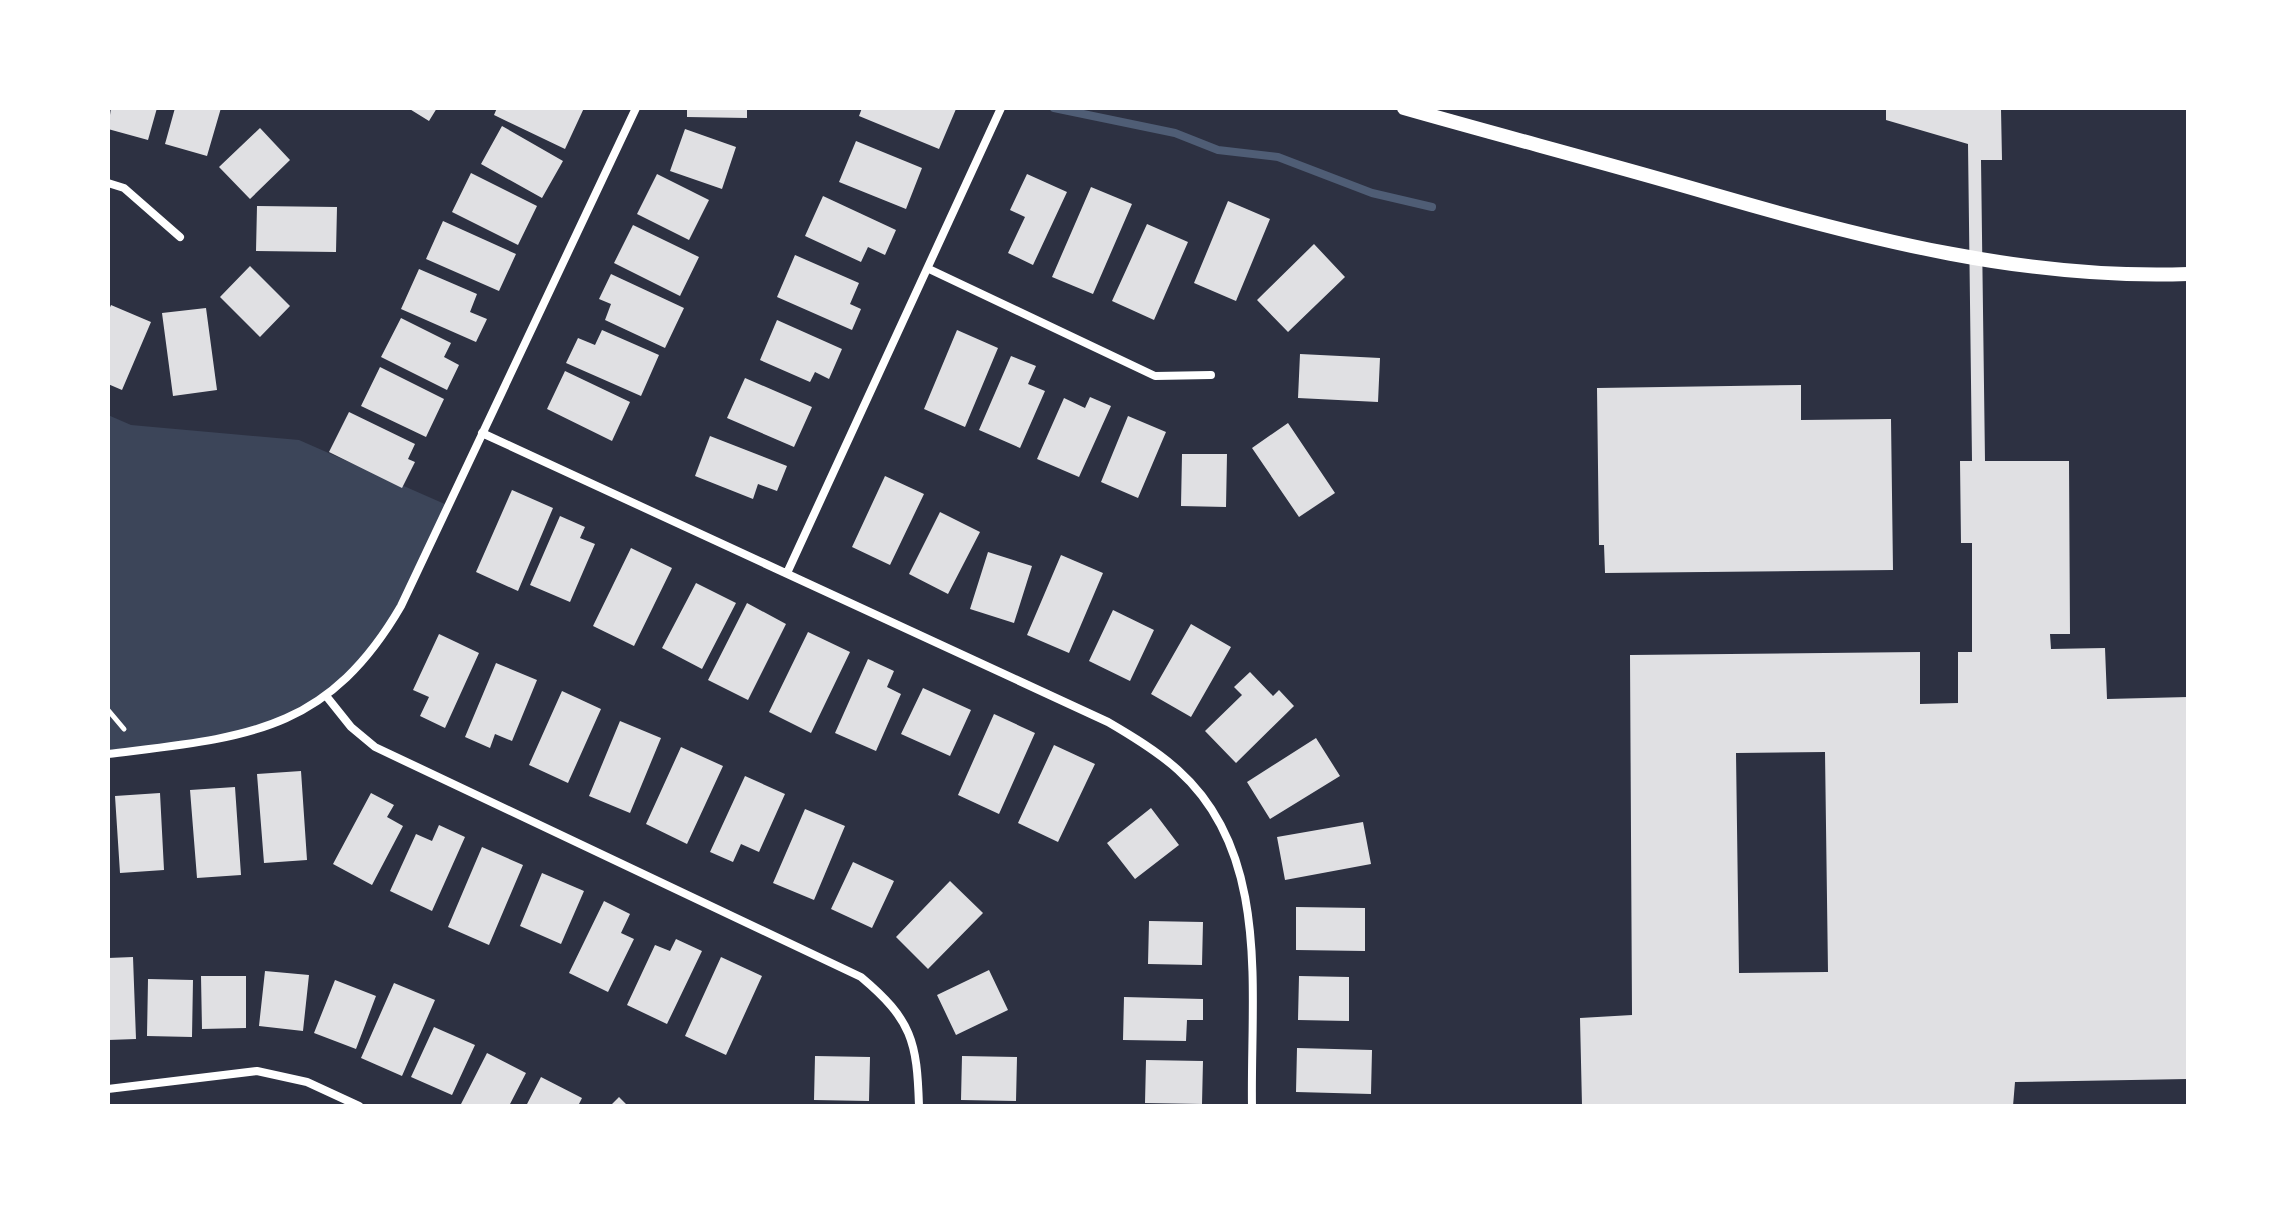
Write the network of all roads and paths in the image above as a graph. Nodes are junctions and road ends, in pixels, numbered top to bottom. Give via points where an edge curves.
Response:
1 (636, 108) edge
2 (1001, 108) edge
3 (1404, 108) edge
4 (108, 183) edge
5 (180, 237) dead end
6 (929, 269) junction
7 (2188, 274) edge
8 (1211, 375) dead end
9 (482, 433) junction
10 (787, 573) junction
11 (327, 697) junction
12 (108, 710) edge
13 (124, 729) dead end
14 (108, 754) edge
15 (108, 1089) edge
16 (359, 1106) edge
17 (919, 1106) edge
18 (1252, 1106) edge

1 - 9 street
2 - 6 street
3 - 7 street via 1843,231 2004,263 2082,272
4 - 5 street via 124,188
6 - 8 street via 1155,376
6 - 10 street
9 - 10 street
9 - 11 street via 385,632
10 - 18 street via 1108,722 1180,771 1234,849 1248,908
11 - 14 street via 234,737
11 - 17 street via 375,747 861,977 888,1000 911,1035
12 - 13 path
15 - 16 street via 257,1071 307,1082

